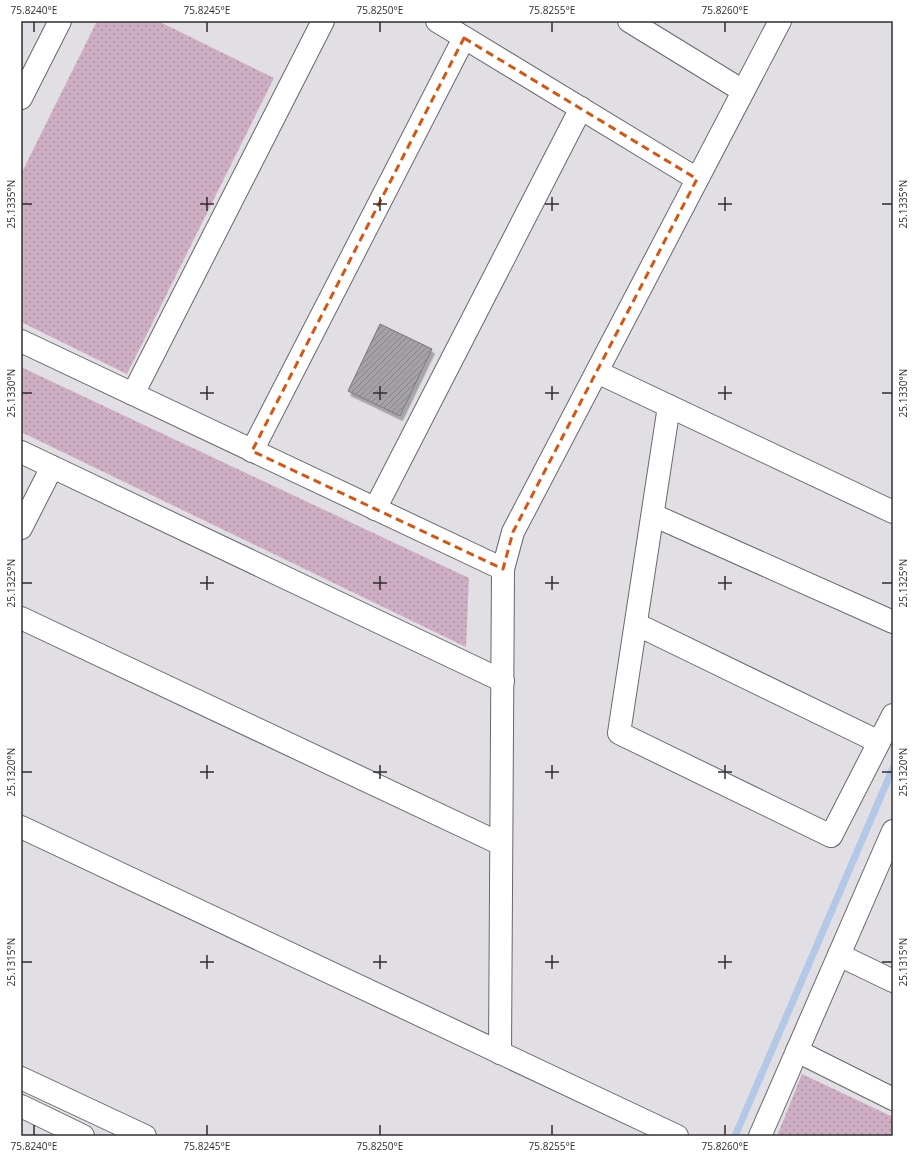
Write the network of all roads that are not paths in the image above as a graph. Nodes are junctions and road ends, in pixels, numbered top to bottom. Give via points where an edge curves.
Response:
1 (60, 21) edge
2 (323, 21) edge
3 (437, 21) edge
4 (629, 21) edge
5 (780, 21) edge
6 (464, 38) junction
7 (743, 91) junction
8 (21, 98) edge
9 (580, 108) junction
10 (697, 179) junction
11 (21, 341) edge
12 (597, 372) junction
13 (133, 394) junction
14 (669, 406) junction
15 (252, 450) junction
16 (21, 452) edge
17 (52, 467) junction
18 (376, 509) junction
19 (893, 512) edge
20 (653, 515) junction
21 (21, 528) edge
22 (503, 569) junction
23 (21, 618) edge
24 (893, 622) edge
25 (636, 624) junction
26 (502, 681) junction
27 (893, 715) edge
28 (879, 742) junction
29 (21, 827) edge
30 (893, 831) edge
31 (502, 844) junction
32 (887, 862) edge
33 (839, 955) junction
34 (893, 981) edge
35 (797, 1051) junction
36 (500, 1053) junction
37 (21, 1078) edge
38 (893, 1099) edge
39 (21, 1106) edge
40 (83, 1136) edge
41 (145, 1136) edge
42 (677, 1136) edge
43 (760, 1136) edge

1 - 8 street
2 - 13 street
3 - 6 street
4 - 7 street
5 - 7 street
6 - 9 street
6 - 15 street
7 - 10 street
9 - 10 street
9 - 18 street
10 - 12 street
11 - 13 street
12 - 14 street
12 - 22 street via 513,532
13 - 15 street
14 - 19 street
14 - 20 street
15 - 18 street
16 - 17 street
17 - 21 street
17 - 26 street
18 - 22 street
20 - 24 street
20 - 25 street
22 - 26 street
23 - 31 street
25 - 28 street
25 - 28 street via 619,733 802,822 831,836
26 - 31 street
27 - 28 street
29 - 36 street
30 - 32 street
31 - 36 street
32 - 33 street
33 - 34 street
33 - 35 street
35 - 38 street
35 - 43 street
36 - 42 street
37 - 41 street
39 - 40 street

